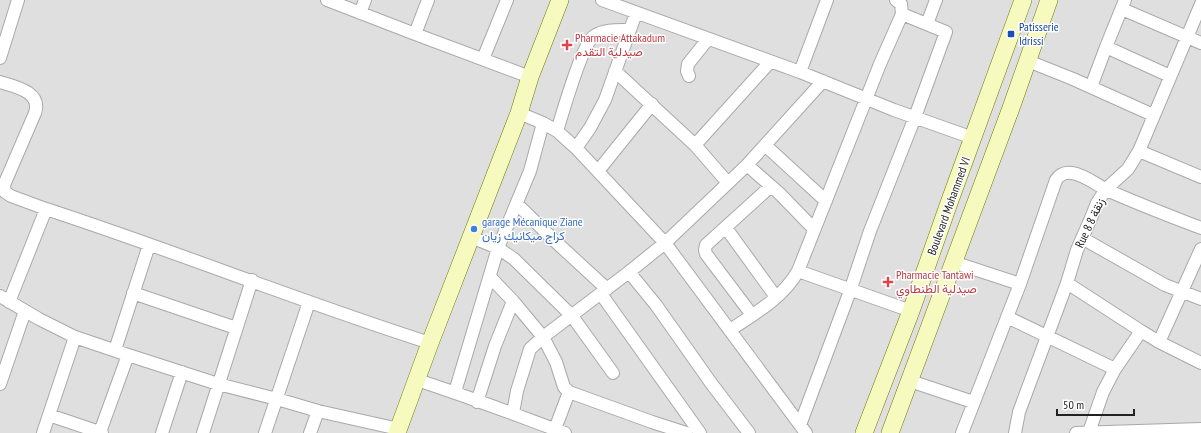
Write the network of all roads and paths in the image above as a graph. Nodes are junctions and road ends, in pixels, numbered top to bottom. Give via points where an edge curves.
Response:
1 (18, 0) edge
2 (327, 0) edge
3 (365, 0) edge
4 (428, 0) edge
5 (507, 0) edge
6 (560, 0) edge
7 (602, 0) edge
8 (828, 0) edge
9 (896, 0) edge
10 (936, 0) edge
11 (1023, 0) edge
12 (1049, 0) edge
13 (1123, 4) edge
14 (1201, 4) edge
15 (360, 13) junction
16 (636, 13) junction
17 (902, 14) junction
18 (927, 24) junction
19 (630, 30) junction
20 (415, 34) junction
21 (1186, 37) junction
22 (708, 39) junction
23 (1201, 43) edge
24 (1106, 47) junction
25 (0, 58) edge
26 (483, 60) junction
27 (1028, 61) junction
28 (770, 62) junction
29 (615, 71) junction
30 (800, 72) junction
31 (689, 76) dead end
32 (1170, 76) junction
33 (530, 77) junction
34 (0, 82) edge
35 (823, 82) junction
36 (1091, 87) junction
37 (867, 99) junction
38 (652, 104) junction
39 (519, 114) junction
40 (1153, 115) junction
41 (915, 117) junction
42 (543, 123) junction
43 (557, 131) junction
44 (973, 138) junction
45 (695, 144) junction
46 (766, 146) junction
47 (576, 148) junction
48 (1139, 151) junction
49 (747, 165) junction
50 (598, 170) junction
51 (1201, 177) edge
52 (728, 183) junction
53 (771, 186) junction
54 (1106, 189) junction
55 (826, 201) junction
56 (517, 204) junction
57 (46, 209) junction
58 (726, 228) junction
59 (1201, 228) edge
60 (814, 229) junction
61 (471, 237) junction
62 (1082, 238) junction
63 (665, 243) junction
64 (150, 245) junction
65 (498, 248) junction
66 (1201, 249) edge
67 (953, 262) junction
68 (629, 272) junction
69 (798, 272) junction
70 (490, 277) junction
71 (252, 280) junction
72 (1067, 283) junction
73 (1020, 284) junction
74 (604, 291) junction
75 (850, 291) junction
76 (1182, 292) junction
77 (133, 293) junction
78 (776, 297) junction
79 (5, 299) edge
80 (1201, 299) edge
81 (513, 301) junction
82 (309, 302) junction
83 (25, 311) junction
84 (911, 311) junction
85 (752, 315) junction
86 (572, 316) junction
87 (1007, 317) junction
88 (236, 328) junction
89 (730, 330) junction
90 (1141, 331) junction
91 (1047, 336) junction
92 (76, 337) junction
93 (543, 337) junction
94 (1159, 342) junction
95 (430, 343) junction
96 (115, 350) junction
97 (128, 355) junction
98 (1201, 363) edge
99 (1115, 369) junction
100 (182, 372) junction
101 (613, 373) dead end
102 (417, 380) junction
103 (910, 381) junction
104 (0, 384) edge
105 (218, 384) junction
106 (455, 392) junction
107 (569, 392) junction
108 (277, 399) junction
109 (477, 402) junction
110 (973, 402) junction
111 (318, 411) junction
112 (513, 413) junction
113 (49, 415) junction
114 (650, 428) edge
115 (803, 429) edge
116 (1201, 429) edge
117 (551, 430) edge
118 (398, 431) edge
119 (1089, 432) edge
120 (1122, 432) edge
121 (43, 433) edge
122 (101, 433) edge
123 (162, 433) edge
124 (203, 433) edge
125 (265, 433) edge
126 (310, 433) edge
127 (686, 433) edge
128 (700, 433) edge
129 (749, 433) edge
130 (864, 433) edge
131 (890, 433) edge
132 (962, 433) edge
133 (1015, 433) edge
134 (1076, 433) edge

1 - 25 street
2 - 15 street
3 - 15 street
4 - 20 street
5 - 26 street
6 - 33 main road
7 - 16 street
8 - 30 street
9 - 17 street via 901,4
10 - 18 street
11 - 44 main road, Boulevard Mohammed VI
12 - 27 main road, Boulevard Mohammed VI
13 - 21 street
13 - 24 street
14 - 21 street, Rue 8 8 زنقة
15 - 20 street
16 - 19 street
16 - 22 street
17 - 18 street
17 - 37 street
18 - 41 street via 946,32
19 - 29 street
19 - 43 street via 611,30 592,36 580,59
20 - 26 street
21 - 23 street
21 - 32 street, Rue 8 8 زنقة
22 - 28 street
22 - 31 street via 688,64
24 - 32 street
24 - 36 street
26 - 33 street
27 - 36 street
27 - 67 main road, Boulevard Mohammed VI
28 - 30 street
28 - 45 street
29 - 38 street
29 - 47 street via 605,100
30 - 35 street
32 - 40 street, Rue 8 8 زنقة
33 - 39 main road
34 - 57 street via 28,93 37,104 4,185 5,192
35 - 37 street
35 - 46 street
36 - 40 street
37 - 41 street
37 - 55 street
38 - 45 street
38 - 50 street
39 - 42 street
39 - 61 main road
40 - 48 street, Rue 8 8 زنقة
41 - 44 street
41 - 75 street
42 - 43 street
42 - 56 street
43 - 47 street
44 - 84 main road, Boulevard Mohammed VI
45 - 52 street
46 - 49 street
46 - 55 street
47 - 50 street
48 - 51 street
48 - 54 street, Rue 8 8 زنقة via 1128,169
49 - 52 street
49 - 53 street
50 - 63 street
52 - 63 street
53 - 58 street
53 - 60 street
54 - 59 street
54 - 62 street, Rue 8 8 زنقة
54 - 73 street via 1073,173 1067,172 1059,176
55 - 60 street
56 - 65 street
56 - 74 street
57 - 64 street
57 - 79 street
58 - 78 street
58 - 85 street via 706,245 705,252
60 - 69 street
61 - 65 street
61 - 95 main road
62 - 72 street, Rue 8 8 زنقة
62 - 76 street
63 - 68 street
63 - 89 street
64 - 71 street
64 - 77 street
65 - 70 street
65 - 86 street via 514,259
66 - 76 street
67 - 73 street
67 - 103 main road, Boulevard Mohammed VI
68 - 74 street
68 - 129 street
69 - 75 street
69 - 78 street
70 - 81 street
70 - 106 street
71 - 82 street
71 - 88 street
72 - 90 street
72 - 91 street, Rue 8 8 زنقة
73 - 87 street
74 - 86 street
74 - 128 street
75 - 84 street
75 - 115 street
76 - 80 street
76 - 94 street
77 - 88 street
77 - 96 street
78 - 85 street
79 - 83 street
81 - 93 street
81 - 109 street
82 - 95 street
82 - 108 street
83 - 92 street
83 - 104 street
84 - 130 main road, Boulevard Mohammed VI
85 - 89 street
86 - 93 street
86 - 101 street
87 - 91 street
87 - 110 street
88 - 105 street
89 - 115 street
90 - 94 street
90 - 99 street
91 - 99 street
91 - 133 street, Rue 8 8 زنقة via 1019,412
92 - 96 street
92 - 113 street
93 - 107 street
93 - 112 street via 530,349
94 - 98 street
95 - 102 main road
96 - 97 street
97 - 100 street
97 - 122 street
99 - 119 street via 1103,392
100 - 105 street
100 - 123 street
102 - 106 street
102 - 118 main road
103 - 110 street
103 - 131 main road, Boulevard Mohammed VI
105 - 108 street
105 - 124 street
106 - 109 street
107 - 114 street
107 - 117 street
108 - 111 street
108 - 125 street
109 - 112 street
110 - 132 street
111 - 118 street
111 - 126 street
112 - 117 street
113 - 121 street
113 - 122 street
114 - 127 street
116 - 120 street
119 - 120 street
119 - 134 street

